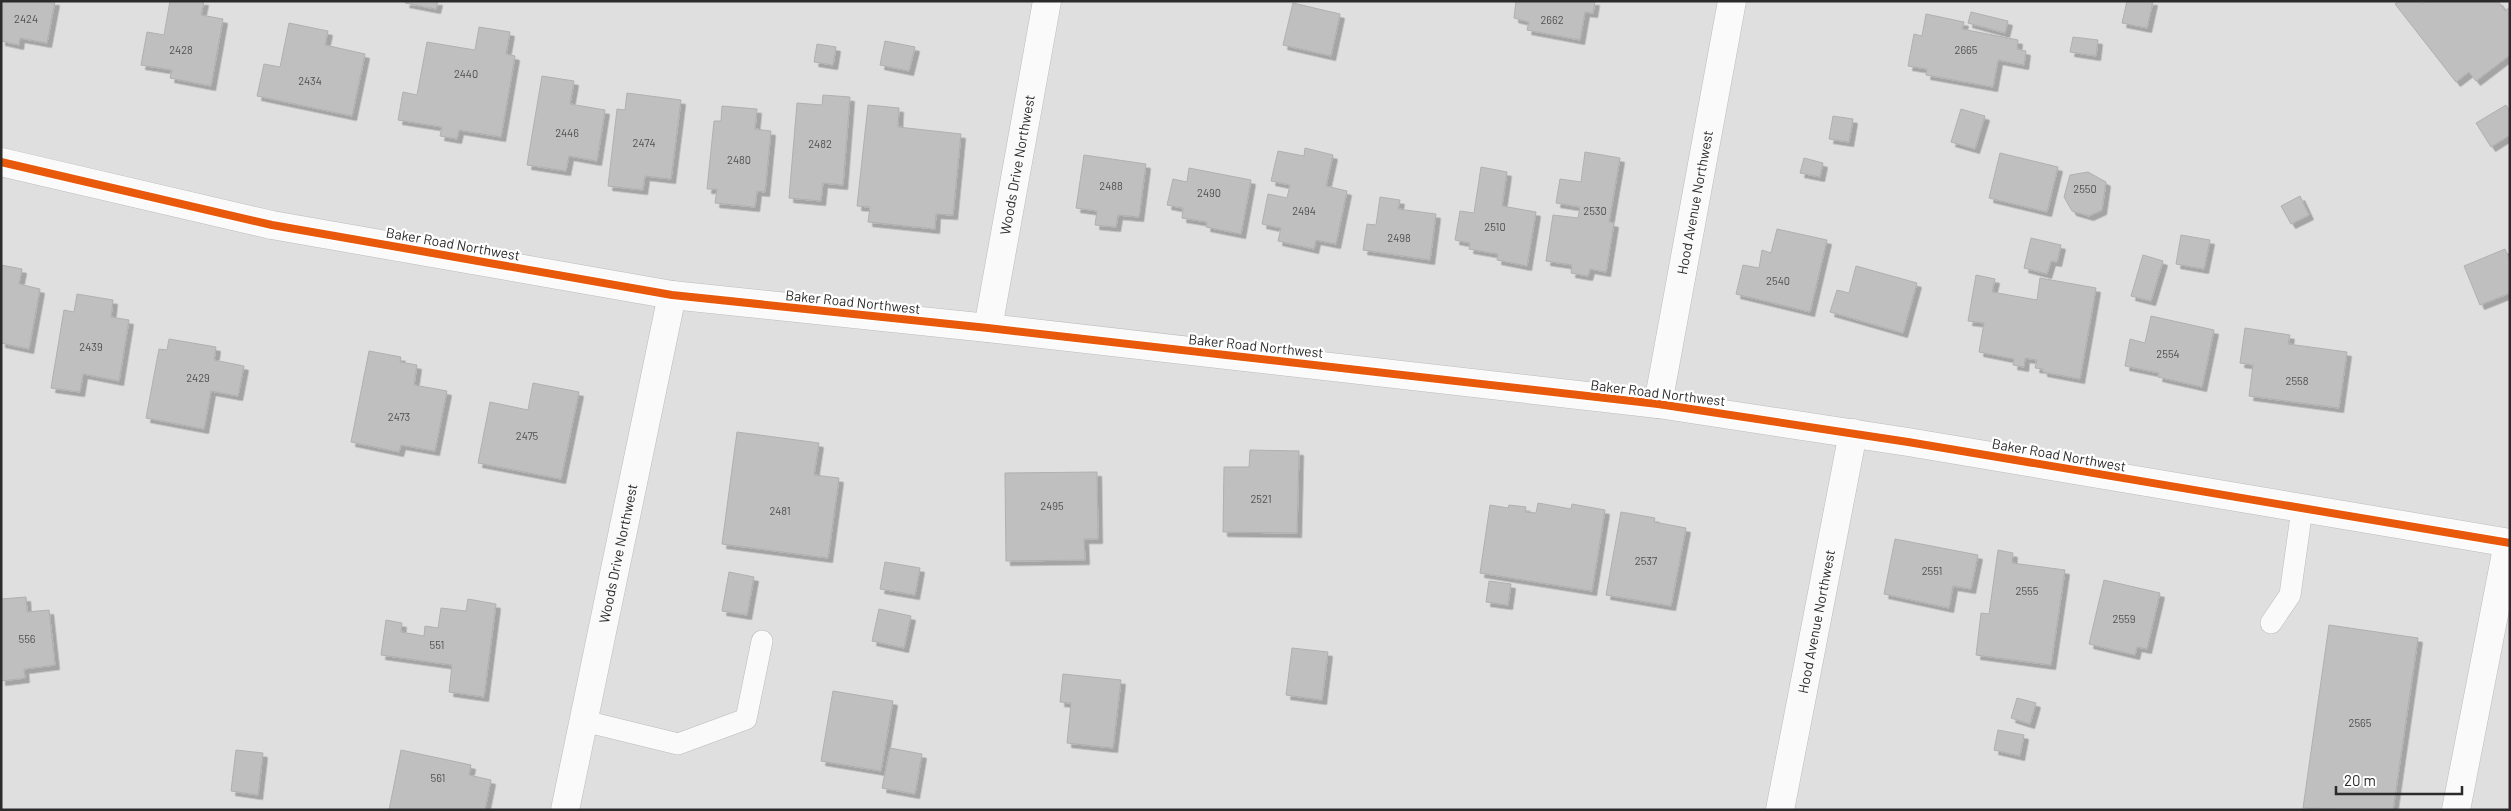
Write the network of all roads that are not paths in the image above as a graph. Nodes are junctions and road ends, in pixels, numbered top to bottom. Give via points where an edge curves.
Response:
1 (1047, 1) edge
2 (1732, 1) edge
3 (1, 162) edge
4 (672, 295) junction
5 (988, 328) junction
6 (1658, 404) junction
7 (1853, 433) junction
8 (2302, 509) junction
9 (2509, 543) edge
10 (2271, 623) dead end
11 (762, 640) dead end
12 (584, 721) junction
13 (565, 810) edge
14 (1780, 810) edge
15 (2456, 810) edge

1 - 5 street, Woods Drive Northwest
2 - 6 street, Hood Avenue Northwest
3 - 4 street, Baker Road Northwest via 272,225
4 - 5 street, Baker Road Northwest
4 - 12 street, Woods Drive Northwest
5 - 6 street, Baker Road Northwest
6 - 7 street, Baker Road Northwest
7 - 8 street, Baker Road Northwest
7 - 14 street, Hood Avenue Northwest
8 - 9 street, Baker Road Northwest
8 - 10 lane via 2290,595
9 - 15 street
11 - 12 lane via 746,719 678,744
12 - 13 street, Woods Drive Northwest

